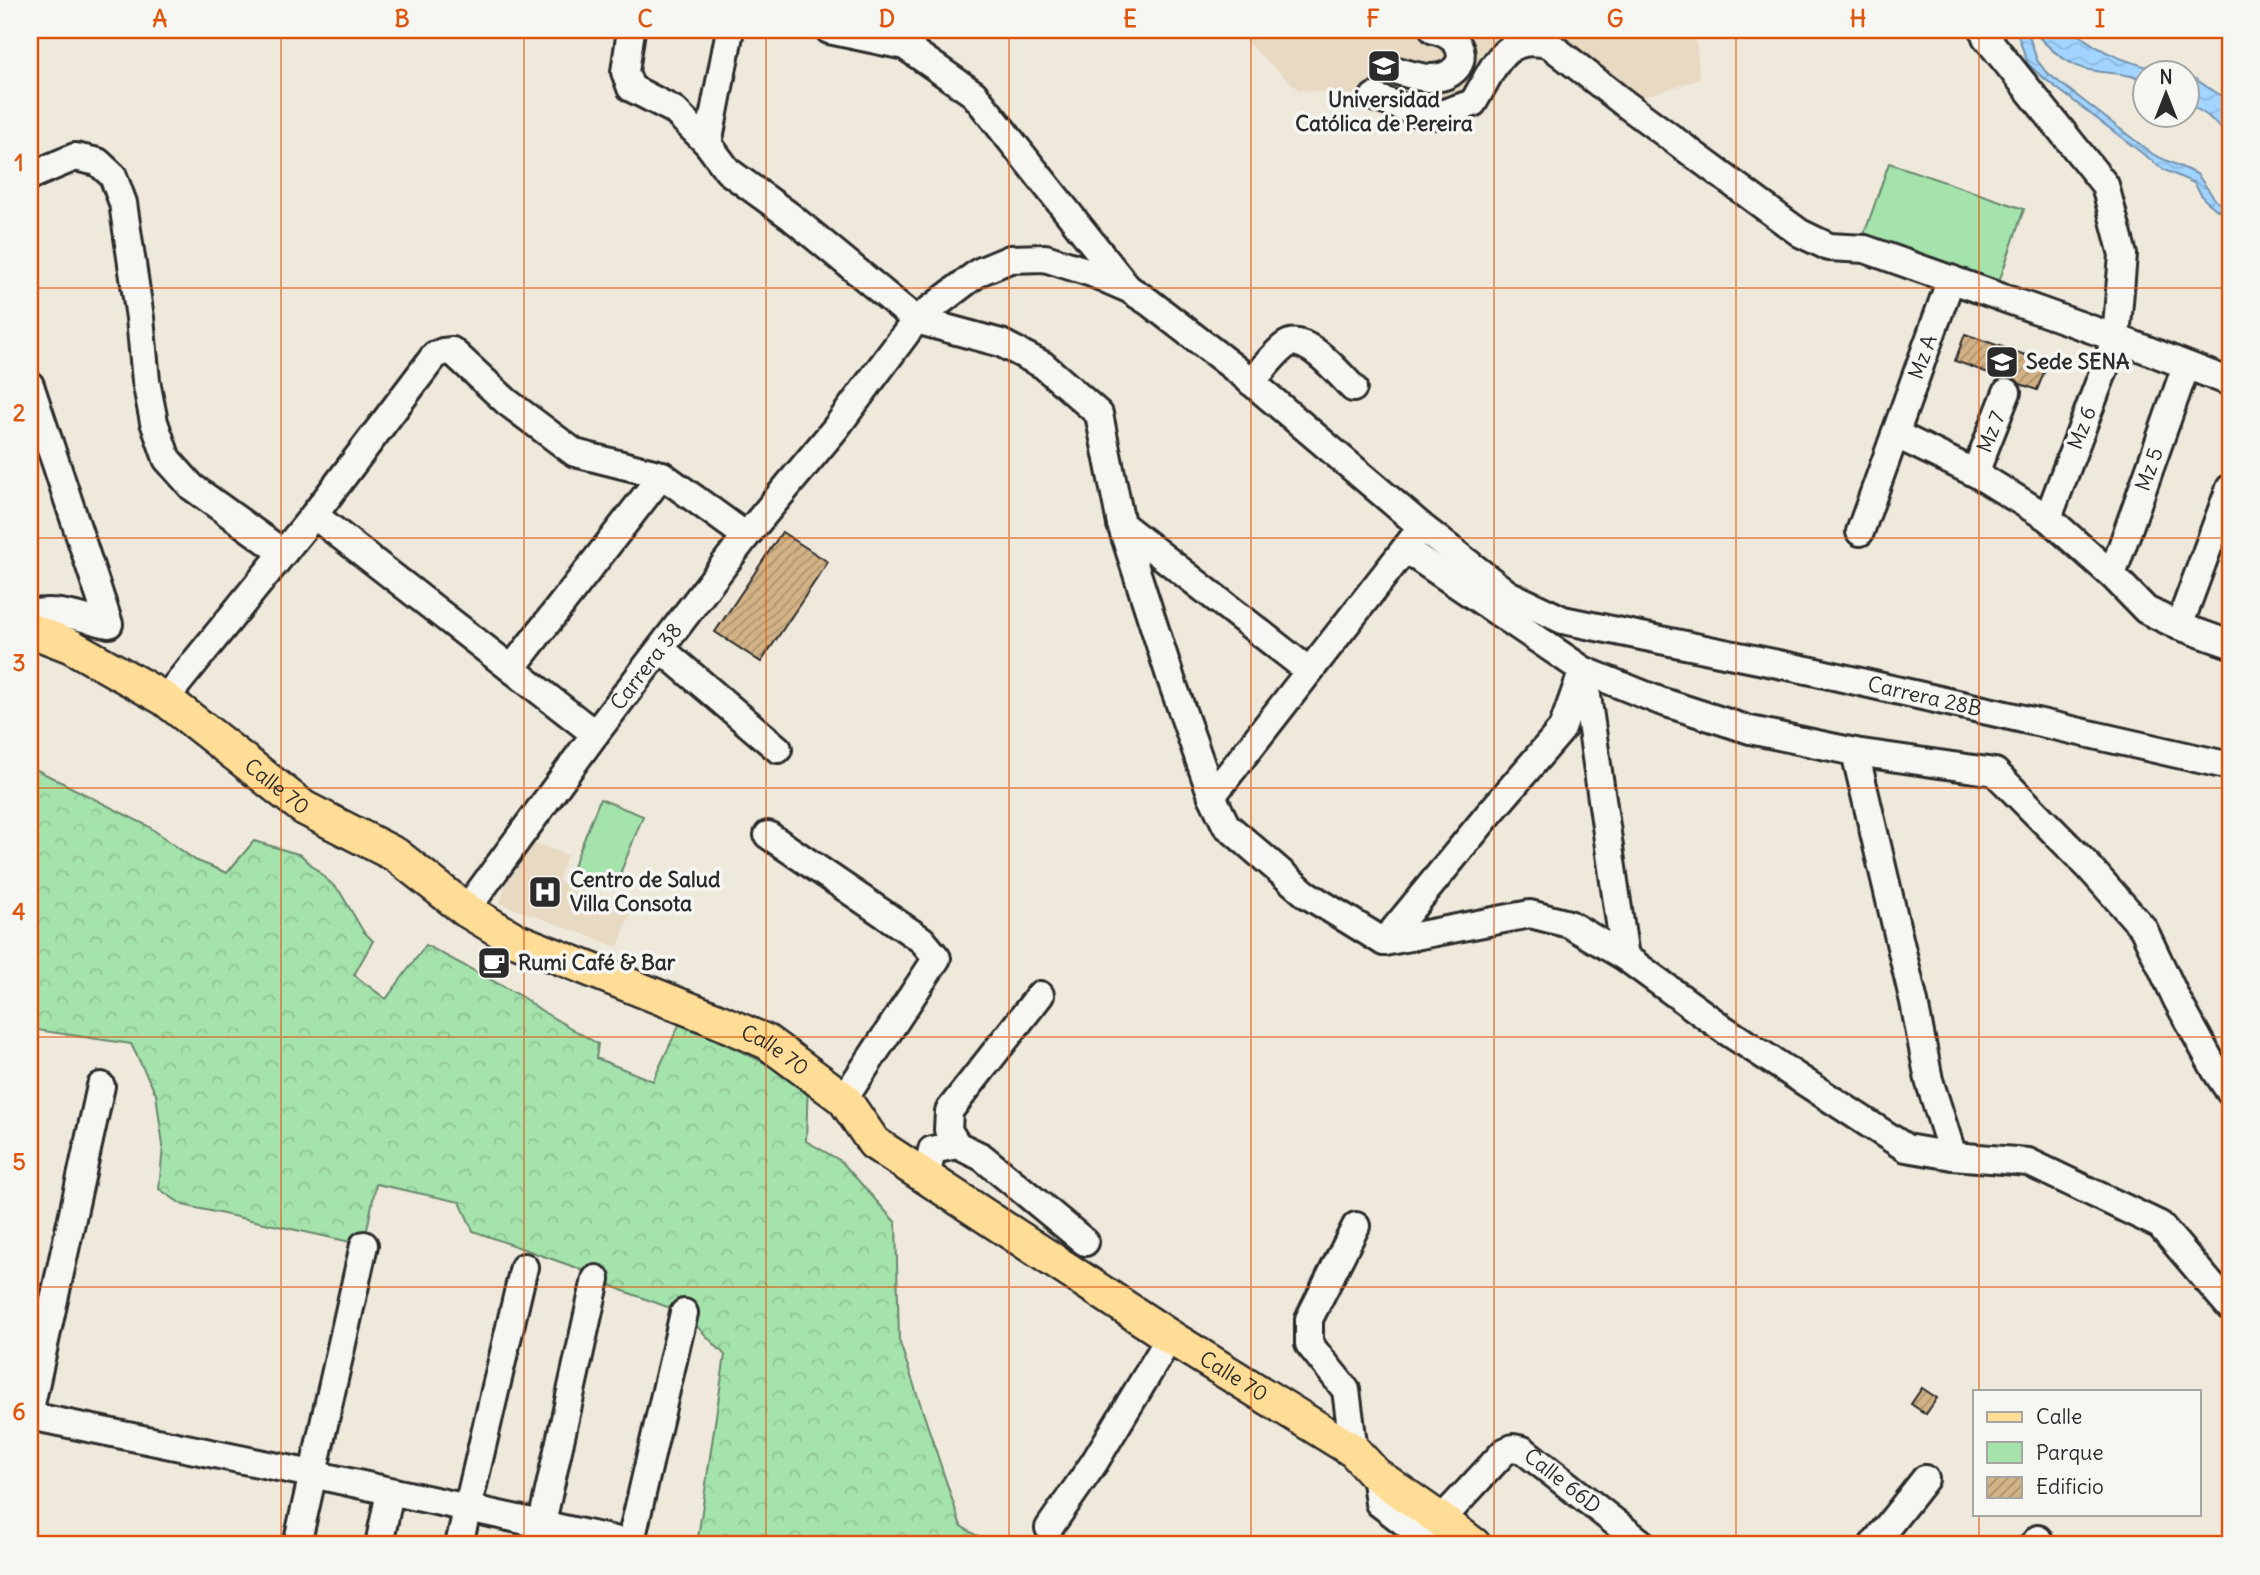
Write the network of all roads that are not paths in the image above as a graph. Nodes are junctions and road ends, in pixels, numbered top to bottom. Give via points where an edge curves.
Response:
1 (631, 30) edge
2 (730, 30) edge
3 (829, 30) edge
4 (1434, 30) edge
5 (1984, 30) edge
6 (1390, 69) dead end
7 (1374, 97) dead end
8 (708, 144) junction
9 (30, 176) edge
10 (1076, 222) junction
11 (1045, 258) junction
12 (1951, 279) junction
13 (1129, 289) junction
14 (916, 320) junction
15 (2116, 338) junction
16 (2186, 366) junction
17 (2230, 382) edge
18 (1251, 383) junction
19 (30, 385) edge
20 (1353, 388) dead end
21 (2007, 392) dead end
22 (1895, 435) junction
23 (1975, 473) junction
24 (662, 474) junction
25 (2230, 488) edge
26 (314, 515) junction
27 (2048, 518) junction
28 (1121, 524) junction
29 (1422, 527) junction
30 (1860, 532) dead end
31 (746, 537) junction
32 (1405, 549) junction
33 (282, 552) junction
34 (2112, 575) junction
35 (30, 614) edge
36 (2179, 626) junction
37 (30, 630) edge
38 (2230, 644) edge
39 (662, 649) junction
40 (512, 668) junction
41 (1583, 670) junction
42 (1309, 671) junction
43 (165, 699) junction
44 (595, 734) junction
45 (778, 749) dead end
46 (1855, 752) junction
47 (2230, 766) edge
48 (1212, 796) junction
49 (768, 835) dead end
50 (466, 910) junction
51 (1384, 942) junction
52 (1625, 957) junction
53 (1041, 995) dead end
54 (101, 1086) dead end
55 (2230, 1092) edge
56 (844, 1099) junction
57 (957, 1145) junction
58 (1953, 1156) junction
59 (926, 1178) junction
60 (1356, 1226) dead end
61 (1085, 1242) dead end
62 (364, 1245) dead end
63 (524, 1267) dead end
64 (596, 1279) dead end
65 (2230, 1307) edge
66 (684, 1313) dead end
67 (1170, 1337) junction
68 (30, 1409) edge
69 (30, 1416) edge
70 (1364, 1463) junction
71 (312, 1474) junction
72 (1925, 1479) dead end
73 (390, 1492) junction
74 (467, 1508) junction
75 (1049, 1528) dead end
76 (1437, 1532) edge
77 (539, 1535) edge
78 (1883, 1542) edge
79 (297, 1545) edge
80 (379, 1545) edge
81 (459, 1545) edge
82 (632, 1545) edge
83 (1474, 1545) edge
84 (1644, 1545) edge

1 - 8 street via 625,72 631,88 674,110
2 - 8 street
3 - 10 street via 905,46 974,94
4 - 6 street via 1452,36 1460,48 1455,69 1429,78
5 - 15 street, Mz 6 via 2105,185 2123,255
7 - 12 street via 1438,115 1473,103 1505,51 1537,41 1550,45 1800,233 1829,247 1865,249
8 - 14 street via 728,171
9 - 33 street via 75,158 97,162 113,176 123,203 148,391 167,459 192,487
10 - 11 street
10 - 13 street
11 - 13 street, Carrera 38
11 - 14 street, Carrera 38 via 1010,258 979,272
12 - 15 street
12 - 22 street, Mz A
13 - 18 street, Carrera 28B
14 - 28 street via 1001,343 1043,365 1098,414
14 - 31 street, Carrera 38
15 - 16 street
15 - 27 street, Mz 6
16 - 17 street
16 - 34 street, Mz 5
18 - 20 street via 1286,345 1295,342 1310,347
18 - 29 street, Carrera 28B
19 - 35 street via 110,624 58,613
21 - 23 street, Mz 7
22 - 23 street
22 - 30 street, Mz A
23 - 27 street
24 - 26 street via 575,453 507,402 452,351 443,352 435,355
24 - 31 street
24 - 40 street
25 - 36 street
26 - 33 street
26 - 40 street
27 - 34 street
28 - 42 street
28 - 48 street
29 - 32 street
29 - 47 street, Carrera 28B via 1508,594 1563,620
31 - 39 street, Carrera 38
32 - 41 street
32 - 42 street
33 - 43 street
34 - 36 street via 2146,610
36 - 38 street
37 - 43 main road, Calle 70 via 71,646
39 - 44 street, Carrera 38
39 - 45 street
40 - 44 street
41 - 46 street via 1750,730
41 - 51 street via 1562,729
41 - 52 street
42 - 48 street
43 - 50 main road, Calle 70 via 304,808 396,855
44 - 50 street, Carrera 38
46 - 55 street via 1995,772 2143,928 2177,1000
46 - 58 street via 1929,1080
48 - 51 street via 1226,825 1306,894
49 - 56 street via 922,940 937,958
50 - 56 main road, Calle 70 via 516,940 767,1042
51 - 52 street via 1530,914 1569,924
52 - 58 street via 1725,1030 1906,1148
53 - 57 street via 949,1111 948,1130
54 - 68 street
56 - 59 main road, Calle 70 via 874,1143
57 - 59 street via 932,1150
57 - 61 street via 982,1157
58 - 65 street via 2028,1162 2160,1225
59 - 67 main road, Calle 70
60 - 70 street via 1309,1319 1309,1344 1346,1390
62 - 71 street
63 - 74 street
64 - 77 street
66 - 82 street
67 - 70 main road, Calle 70
67 - 75 street
69 - 71 street
70 - 76 main road, Calle 70
71 - 73 street
71 - 79 street
72 - 78 street
73 - 74 street
73 - 80 street
74 - 77 street
74 - 81 street
76 - 83 main road, Calle 70
76 - 84 street, Calle 66D via 1504,1452 1513,1448 1523,1450
77 - 82 street

